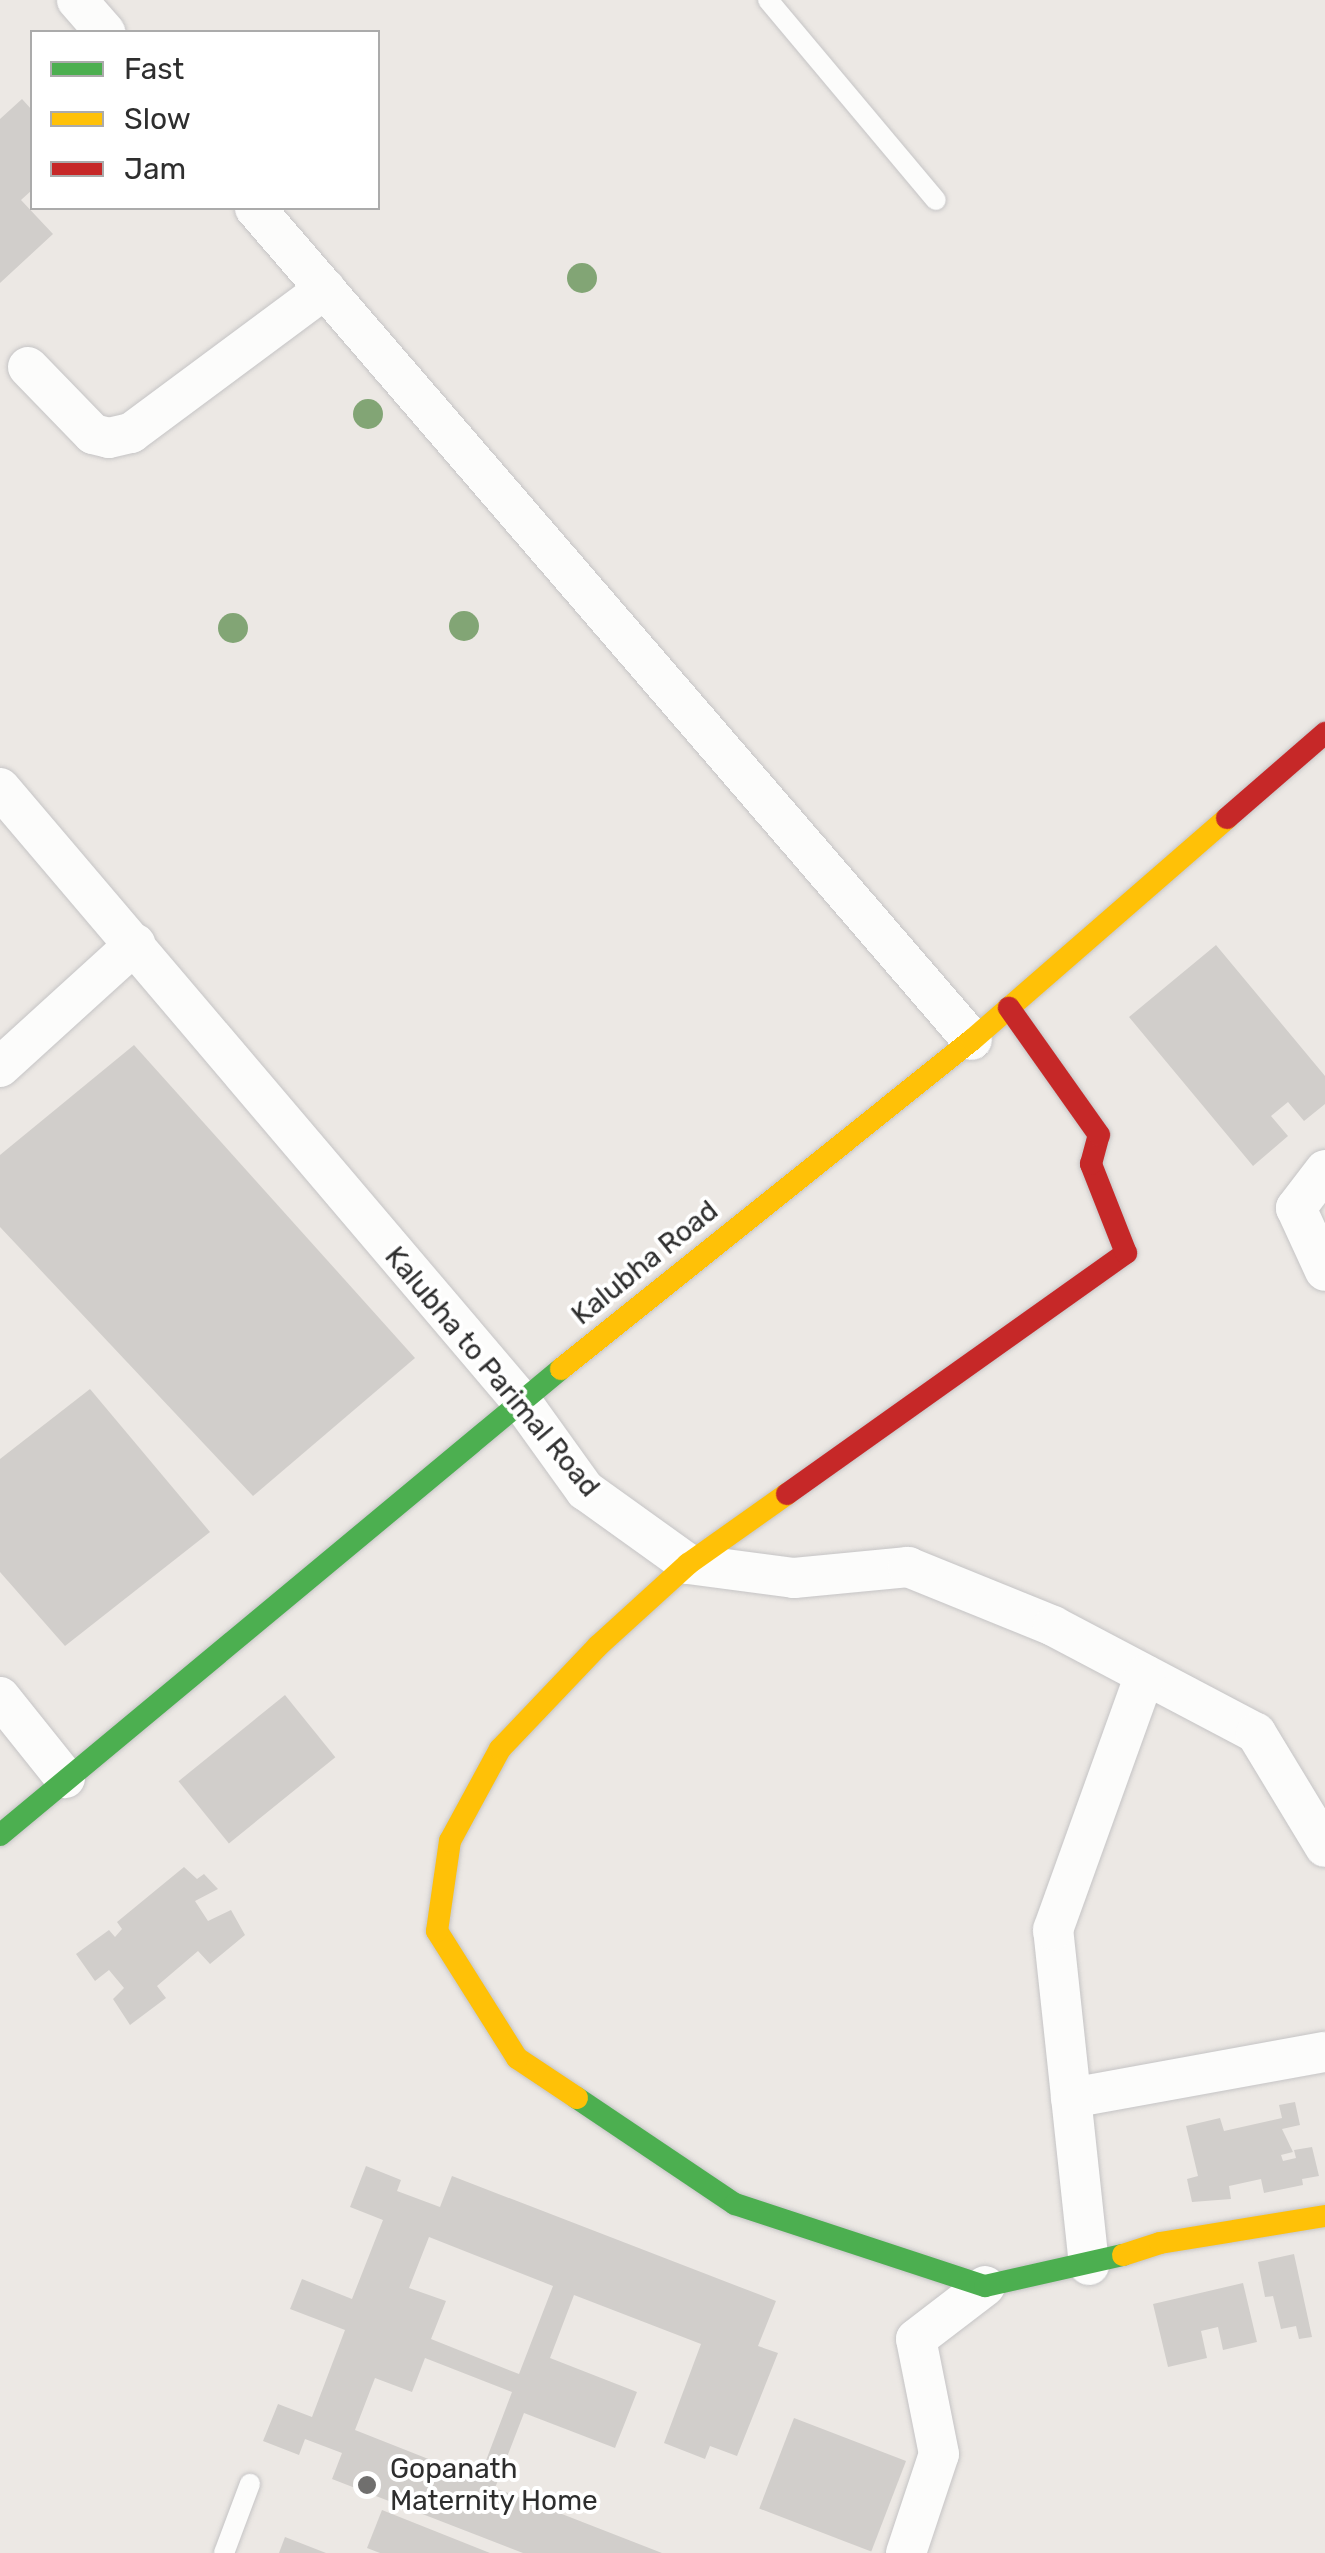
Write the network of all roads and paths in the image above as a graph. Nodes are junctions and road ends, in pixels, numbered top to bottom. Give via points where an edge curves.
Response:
1 (77, 0) edge
2 (768, 0) edge
3 (103, 30) edge
4 (936, 200) dead end
5 (258, 210) edge
6 (325, 289) junction
7 (28, 367) dead end
8 (1325, 733) edge
9 (0, 788) edge
10 (136, 944) junction
11 (1009, 1008) junction
12 (972, 1040) junction
13 (0, 1066) edge
14 (1325, 1170) edge
15 (1325, 1271) edge
16 (521, 1401) junction
17 (688, 1564) junction
18 (1145, 1674) junction
19 (0, 1697) edge
20 (65, 1778) junction
21 (0, 1835) edge
22 (1324, 1840) edge
23 (1325, 2052) edge
24 (1071, 2098) junction
25 (1325, 2216) edge
26 (1090, 2266) junction
27 (985, 2286) junction
28 (250, 2484) dead end
29 (224, 2553) edge
30 (906, 2553) edge

1 - 3 street
2 - 4 lane
5 - 6 street
6 - 7 street via 131,433 93,434
6 - 12 street
8 - 11 street, Kalubha Road
9 - 10 street, Kalubha to Parimal Road
10 - 13 street
10 - 16 street, Kalubha to Parimal Road
11 - 12 street, Kalubha Road
11 - 17 street via 1099,1134 1092,1164 1126,1253
12 - 16 street, Kalubha Road
14 - 15 street via 1296,1208
16 - 17 street, Kalubha to Parimal Road via 584,1490
16 - 20 street, Kalubha Road
17 - 18 street, Kalubha to Parimal Road via 794,1578 908,1568 1053,1626
17 - 27 street via 500,1749 450,1840 437,1930 517,2058 734,2204
18 - 22 street, Kalubha to Parimal Road via 1256,1733
18 - 24 street via 1052,1930
19 - 20 street
20 - 21 street, Kalubha Road
23 - 24 street
24 - 26 street
25 - 26 street via 1160,2244
26 - 27 street
27 - 30 street via 916,2339 939,2454
28 - 29 lane

